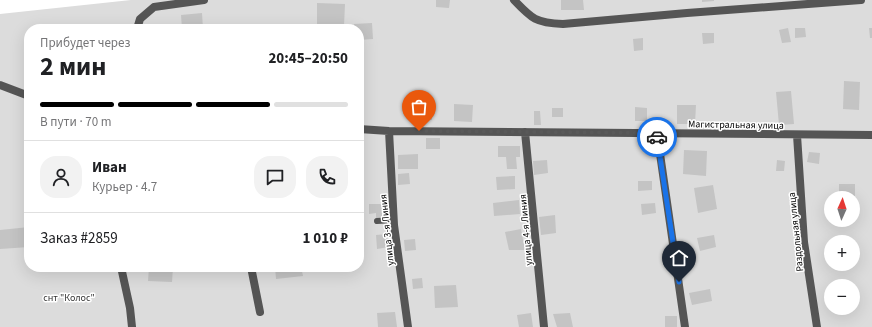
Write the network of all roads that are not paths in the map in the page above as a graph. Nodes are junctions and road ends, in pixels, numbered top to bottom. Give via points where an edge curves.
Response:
1 (204, 0) edge
2 (514, 0) edge
3 (861, 0) edge
4 (138, 24) edge
5 (0, 85) edge
6 (24, 94) edge
7 (364, 129) edge
8 (389, 131) junction
9 (525, 132) junction
10 (657, 133) junction
11 (797, 135) junction
12 (872, 135) edge
13 (394, 220) junction
14 (377, 221) dead end
15 (122, 272) edge
16 (252, 272) edge
17 (260, 312) dead end
18 (132, 327) edge
19 (408, 327) edge
20 (544, 327) edge
21 (685, 327) edge
22 (817, 327) edge

1 - 4 street via 154,7 140,19
2 - 3 street via 535,20 546,24
5 - 6 street
7 - 8 street, Магистральная улица
8 - 9 street, Магистральная улица
8 - 13 street, улица 3-я Линия
9 - 10 street, Магистральная улица
9 - 20 street, улица 4-я Линия
10 - 11 street, Магистральная улица
10 - 21 street
11 - 12 street, Магистральная улица
11 - 22 street, Раздольная улица via 804,242
13 - 14 lane
13 - 19 street, улица 3-я Линия
15 - 18 street
16 - 17 street

